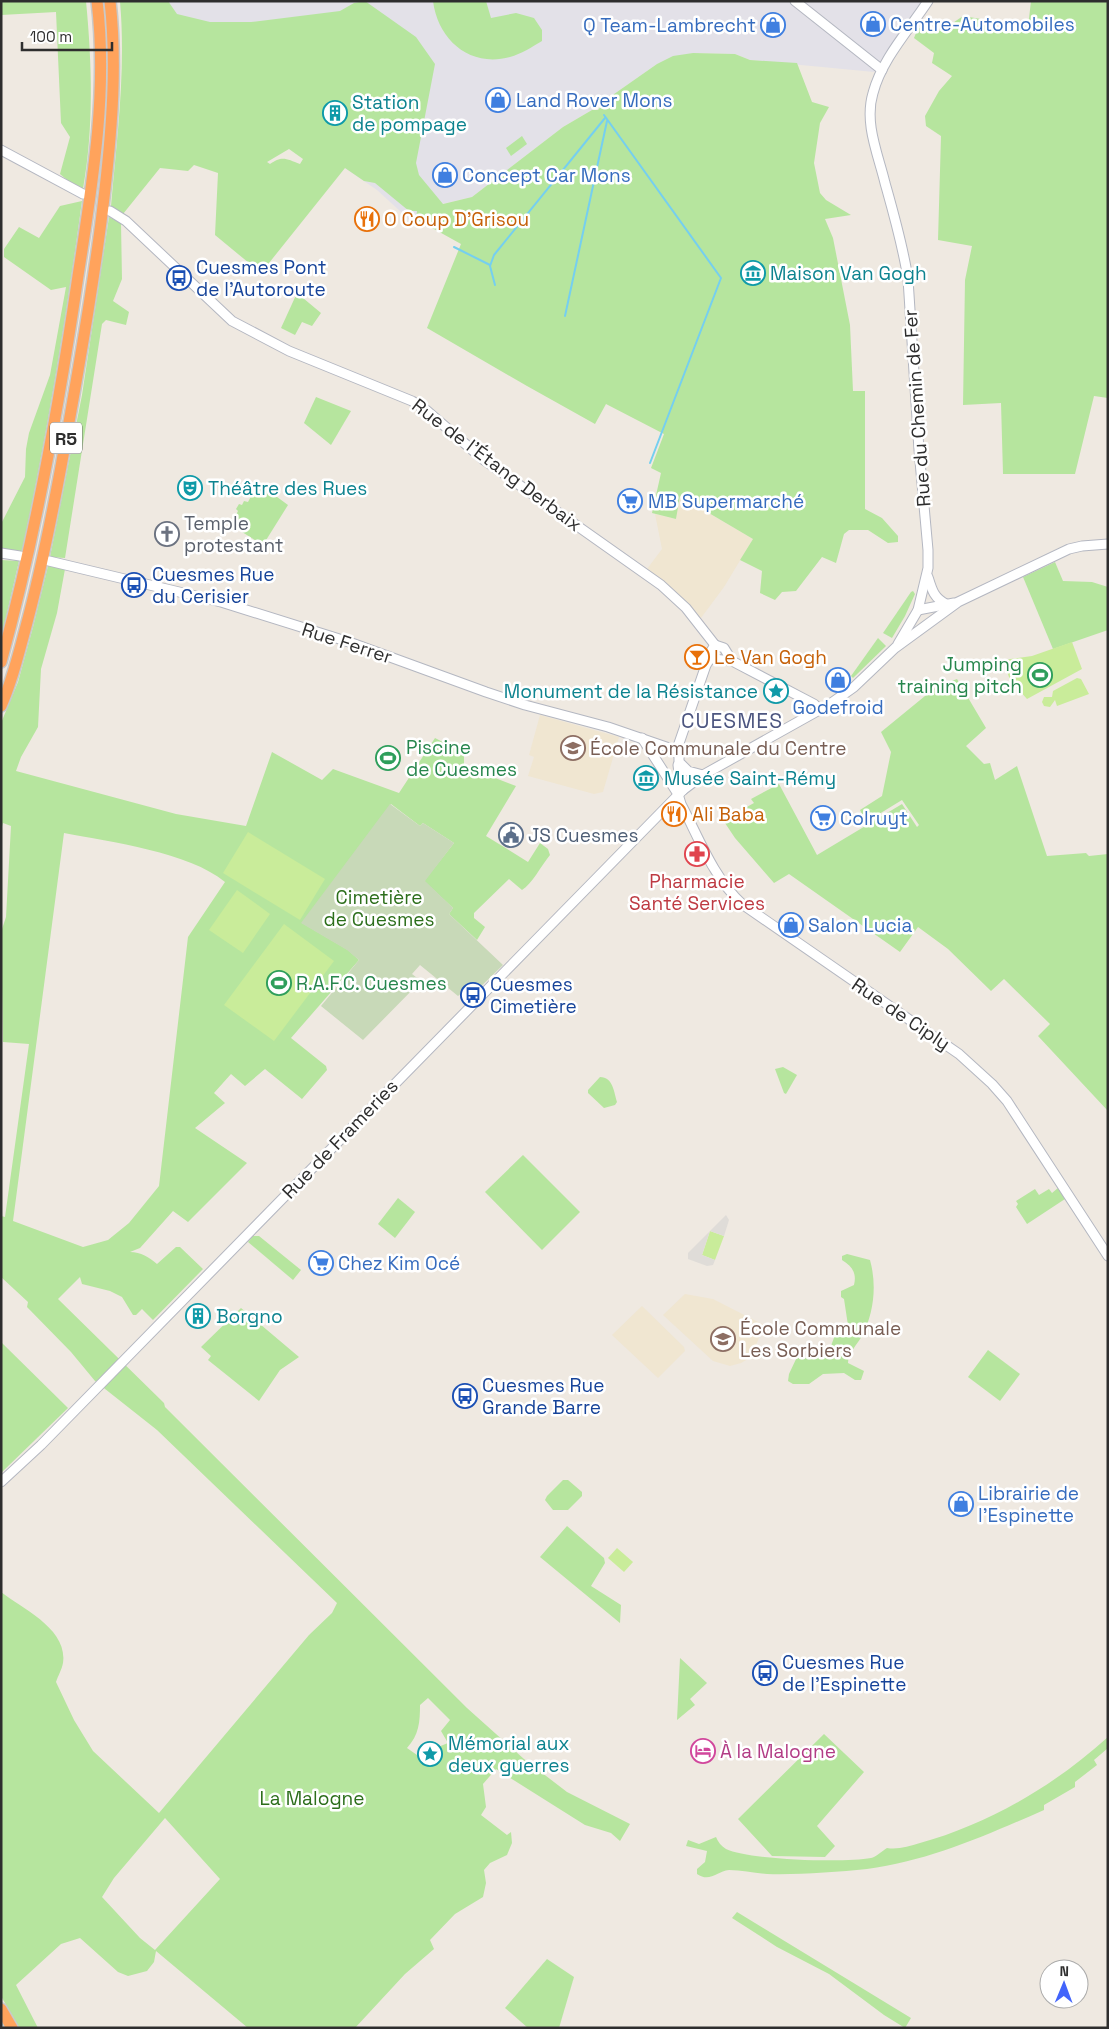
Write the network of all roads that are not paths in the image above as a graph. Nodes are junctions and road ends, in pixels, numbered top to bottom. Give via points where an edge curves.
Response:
1 (97, 1) edge
2 (111, 1) edge
3 (796, 1) edge
4 (928, 1) edge
5 (882, 70) junction
6 (1, 150) edge
7 (83, 194) dead end
8 (110, 211) dead end
9 (1108, 544) edge
10 (1, 553) edge
11 (20, 556) dead end
12 (49, 560) dead end
13 (927, 574) junction
14 (958, 602) junction
15 (946, 604) junction
16 (918, 610) junction
17 (934, 618) junction
18 (715, 646) junction
19 (895, 648) junction
20 (724, 656) junction
21 (711, 657) junction
22 (1, 662) edge
23 (806, 701) junction
24 (1, 706) edge
25 (822, 709) junction
26 (810, 716) junction
27 (642, 738) junction
28 (673, 750) junction
29 (657, 762) junction
30 (678, 764) junction
31 (664, 771) junction
32 (703, 775) junction
33 (681, 792) junction
34 (1108, 1256) edge
35 (1, 1482) edge
36 (1, 2009) edge
37 (12, 2028) edge

1 - 22 highway, R5 via 100,95 86,223 45,475
2 - 24 highway, R5 via 112,104 107,164 81,354 32,605
3 - 5 street
4 - 5 street, Rue du Chemin de Fer
5 - 13 street, Rue du Chemin de Fer via 871,99 870,120 908,279 928,550
6 - 7 street
8 - 18 street, Rue de l'Étang Derbaix via 126,221 242,327 329,369 405,396 419,405 484,460 661,586 686,608
9 - 14 street via 1069,549
10 - 11 street
12 - 27 street, Rue Ferrer via 221,602 349,642 494,694
13 - 15 street via 934,595
13 - 16 street, Rue du Chemin de Fer
14 - 15 street
14 - 17 street
15 - 16 street
16 - 17 street via 926,617
16 - 19 street, Rue du Chemin de Fer
17 - 19 street
18 - 20 street via 722,646
18 - 21 street via 710,650
19 - 25 street, Rue de Frameries via 854,687
20 - 21 street via 718,661
20 - 23 street
21 - 28 street
23 - 25 street
23 - 26 street
25 - 26 street, Rue de Frameries
26 - 32 street, Rue de Frameries
27 - 28 street, Rue Ferrer
27 - 29 street
28 - 29 street via 661,752
28 - 30 street via 679,755
29 - 31 street
30 - 31 street
30 - 32 street
30 - 33 street
31 - 33 street
32 - 33 street, Rue de Frameries
33 - 34 street, Rue de Ciply via 681,804 716,873 742,904 959,1054 992,1084 1020,1118
33 - 35 street, Rue de Frameries via 41,1445
36 - 37 highway

